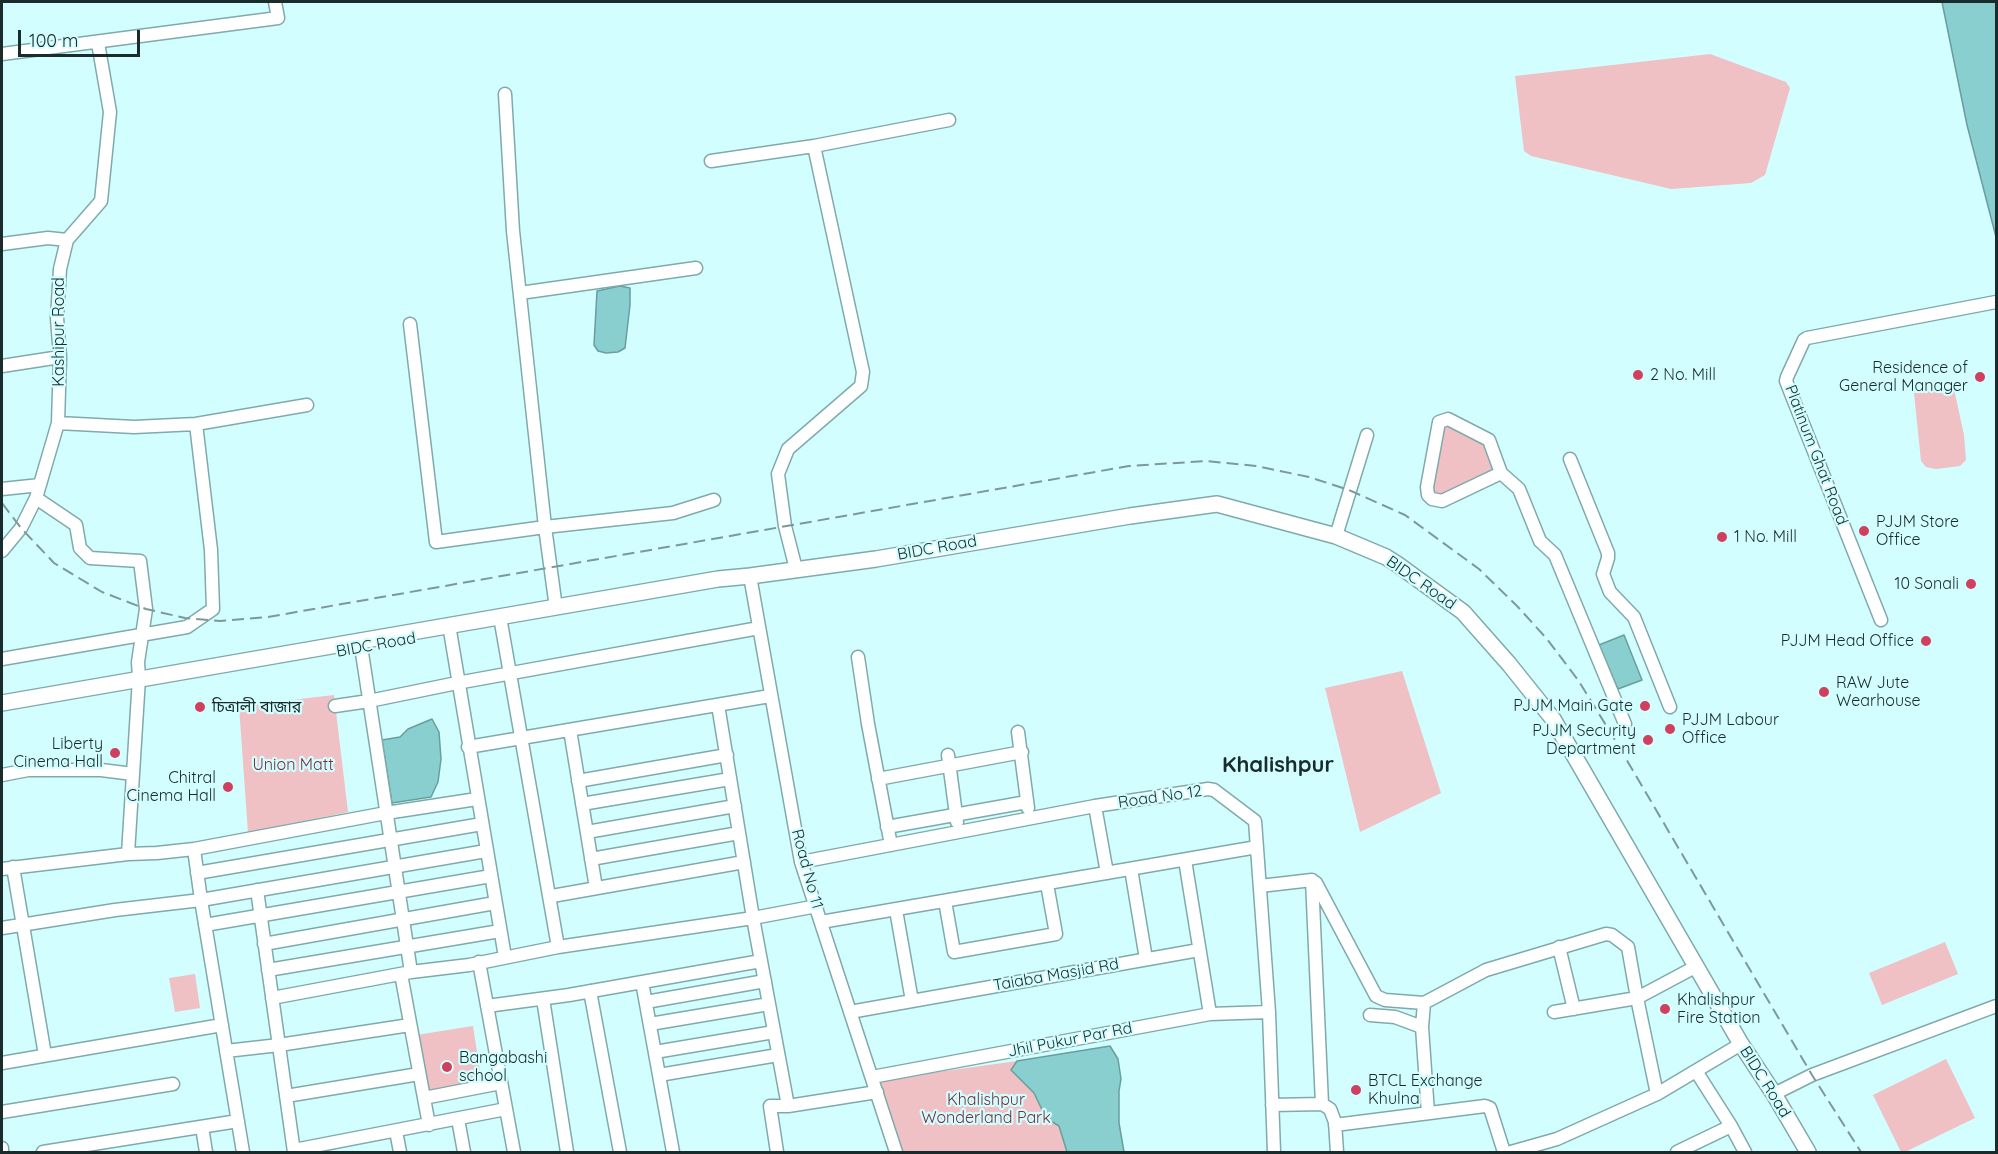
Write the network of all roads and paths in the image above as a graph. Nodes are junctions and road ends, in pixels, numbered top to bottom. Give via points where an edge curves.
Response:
1 (275, 2) edge
2 (98, 43) junction
3 (2, 54) edge
4 (505, 94) dead end
5 (949, 120) dead end
6 (814, 146) junction
7 (711, 161) dead end
8 (68, 240) junction
9 (2, 244) edge
10 (696, 268) dead end
11 (520, 293) junction
12 (1996, 302) edge
13 (410, 324) dead end
14 (60, 357) junction
15 (2, 366) edge
16 (307, 405) dead end
17 (58, 423) junction
18 (196, 424) junction
19 (1367, 435) dead end
20 (1570, 459) dead end
21 (1501, 473) junction
22 (2, 489) edge
23 (38, 491) junction
24 (714, 500) dead end
25 (545, 527) junction
26 (1336, 536) junction
27 (2, 550) edge
28 (796, 569) junction
29 (750, 576) junction
30 (556, 608) junction
31 (501, 620) junction
32 (1881, 620) dead end
33 (759, 628) junction
34 (449, 629) junction
35 (141, 635) junction
36 (360, 644) junction
37 (858, 657) dead end
38 (2, 659) edge
39 (509, 674) junction
40 (139, 682) junction
41 (457, 683) junction
42 (770, 696) junction
43 (369, 701) junction
44 (2, 703) edge
45 (335, 705) dead end
46 (718, 705) junction
47 (1670, 707) dead end
48 (2, 710) edge
49 (1625, 724) dead end
50 (570, 730) junction
51 (1018, 732) dead end
52 (522, 738) junction
53 (468, 747) junction
54 (1022, 752) junction
55 (727, 755) junction
56 (949, 760) junction
57 (133, 774) junction
58 (2, 775) edge
59 (730, 779) junction
60 (878, 779) junction
61 (578, 781) junction
62 (477, 799) junction
63 (1027, 802) junction
64 (582, 804) junction
65 (735, 806) junction
66 (1095, 806) junction
67 (386, 813) junction
68 (956, 815) junction
69 (1029, 819) junction
70 (482, 824) junction
71 (887, 827) junction
72 (587, 832) junction
73 (959, 832) junction
74 (739, 833) junction
75 (391, 840) junction
76 (891, 845) junction
77 (1257, 847) junction
78 (194, 849) junction
79 (486, 851) junction
80 (128, 854) junction
81 (591, 859) junction
82 (1185, 860) junction
83 (744, 862) junction
84 (801, 862) junction
85 (394, 866) junction
86 (7, 868) edge
87 (1131, 869) junction
88 (197, 873) junction
89 (1107, 873) junction
90 (490, 876) junction
91 (1312, 880) junction
92 (1047, 884) junction
93 (1260, 886) junction
94 (596, 888) junction
95 (257, 890) junction
96 (399, 891) junction
97 (552, 896) dead end
98 (201, 900) junction
99 (945, 901) junction
100 (495, 903) junction
101 (817, 906) junction
102 (896, 910) junction
103 (260, 915) junction
104 (753, 918) junction
105 (403, 919) junction
106 (821, 922) junction
107 (22, 925) junction
108 (205, 925) junction
109 (2, 928) edge
110 (500, 931) junction
111 (264, 944) junction
112 (407, 945) junction
113 (558, 947) junction
114 (1559, 947) junction
115 (1199, 950) junction
116 (505, 957) junction
117 (1146, 960) junction
118 (761, 961) junction
119 (479, 962) junction
120 (1697, 966) junction
121 (268, 970) junction
122 (406, 973) junction
123 (765, 981) junction
124 (642, 982) junction
125 (590, 992) junction
126 (272, 998) junction
127 (1636, 998) junction
128 (543, 999) junction
129 (912, 1001) junction
130 (646, 1002) junction
131 (1424, 1003) junction
132 (769, 1004) junction
133 (487, 1006) junction
134 (1996, 1006) edge
135 (1574, 1009) junction
136 (850, 1012) junction
137 (1269, 1012) junction
138 (1554, 1012) dead end
139 (1210, 1014) junction
140 (1370, 1016) dead end
141 (650, 1024) junction
142 (222, 1025) junction
143 (410, 1025) junction
144 (1422, 1027) junction
145 (774, 1032) junction
146 (1741, 1044) junction
147 (279, 1046) junction
148 (226, 1051) junction
149 (655, 1052) junction
150 (45, 1055) junction
151 (778, 1055) junction
152 (2, 1063) edge
153 (1696, 1071) junction
154 (419, 1074) junction
155 (659, 1076) junction
156 (872, 1077) junction
157 (501, 1083) junction
158 (173, 1084) dead end
159 (877, 1092) junction
160 (1657, 1095) junction
161 (1774, 1095) junction
162 (286, 1096) junction
163 (424, 1098) junction
164 (1323, 1104) junction
165 (1272, 1105) junction
166 (788, 1106) junction
167 (506, 1109) junction
168 (2, 1112) edge
169 (1428, 1113) junction
170 (458, 1119) junction
171 (238, 1121) junction
172 (429, 1125) junction
173 (1335, 1125) junction
174 (1731, 1126) junction
175 (202, 1127) junction
176 (396, 1131) junction
177 (294, 1151) edge
178 (43, 1152) edge
179 (206, 1152) edge
180 (243, 1152) edge
181 (400, 1152) edge
182 (464, 1152) edge
183 (513, 1152) edge
184 (567, 1152) edge
185 (620, 1152) edge
186 (673, 1152) edge
187 (777, 1152) edge
188 (896, 1152) edge
189 (1274, 1152) edge
190 (1337, 1152) edge
191 (1504, 1152) edge
192 (1511, 1152) edge
193 (1677, 1152) edge
194 (1745, 1152) edge
195 (1808, 1152) edge

1 - 2 street via 278,18
2 - 3 street
2 - 8 street, Kashipur Road via 110,112 101,201
4 - 11 street
5 - 6 street
6 - 7 street
6 - 28 street via 863,372 861,386 788,449 778,474
8 - 9 street via 48,238
8 - 14 street, Kashipur Road via 59,279
10 - 11 street
11 - 25 street
12 - 32 street, Platinum Ghat Road via 1807,338 1786,377
13 - 25 street via 435,542
14 - 15 street
14 - 17 street, Kashipur Road
16 - 18 street
17 - 18 street via 134,427
17 - 23 street, Kashipur Road
18 - 35 street via 211,550 213,609 187,627
19 - 26 street
20 - 47 street via 1608,553 1603,574 1610,592 1634,617
21 - 21 street via 1442,501 1432,499 1427,487 1439,422 1448,419 1487,438
21 - 49 street via 1519,489 1540,541 1555,555
22 - 23 street
23 - 27 street, Kashipur Road via 21,528
23 - 35 street via 76,525 80,548 90,558 140,561 146,609
24 - 25 street via 673,513
25 - 30 street
26 - 28 main road, BIDC Road via 1212,504
26 - 120 main road, BIDC Road via 1397,564 1463,612 1509,664 1553,719
28 - 29 main road, BIDC Road
29 - 30 main road, BIDC Road
29 - 31 main road, BIDC Road via 721,585
29 - 33 street, Road No 11
30 - 31 main road, BIDC Road
31 - 34 main road, BIDC Road
31 - 39 street
33 - 39 street
33 - 42 street, Road No 11
34 - 36 main road, BIDC Road
34 - 41 street
35 - 38 street
35 - 40 street
36 - 40 main road, BIDC Road
36 - 43 street
37 - 60 street
39 - 41 street
39 - 52 street
40 - 44 main road, BIDC Road
40 - 48 main road, BIDC Road
40 - 57 street
41 - 43 street
41 - 53 street
42 - 46 street
42 - 84 street, Road No 11
43 - 45 street
43 - 67 street
46 - 50 street
46 - 55 street
50 - 52 street
50 - 61 street
51 - 54 street
52 - 53 street
52 - 113 street
53 - 62 street
54 - 56 street
54 - 63 street
55 - 59 street
55 - 61 street
56 - 60 street
56 - 68 street
57 - 58 street via 28,770
57 - 80 street
59 - 64 street
59 - 65 street
60 - 71 street
61 - 64 street
62 - 67 street
62 - 70 street
63 - 68 street
63 - 69 street
64 - 72 street
65 - 72 street
65 - 74 street
66 - 69 street, Road No 12
66 - 77 street, Road No 12 via 1214,790 1255,821
66 - 89 street
67 - 75 street
67 - 78 street
68 - 71 street
68 - 73 street
69 - 73 street, Road No 12
70 - 75 street
70 - 79 street
71 - 76 street
72 - 81 street
73 - 76 street, Road No 12
74 - 81 street
74 - 83 street
75 - 85 street
75 - 88 street
76 - 84 street, Road No 12
77 - 82 street
77 - 93 street, Road No 12
78 - 80 street
78 - 88 street
79 - 85 street
79 - 90 street
80 - 86 street
81 - 94 street
82 - 87 street
82 - 115 street
83 - 94 street
83 - 104 street
84 - 101 street, Road No 11
85 - 95 street
85 - 96 street
86 - 107 street
87 - 89 street
87 - 117 street
88 - 98 street
89 - 92 street
90 - 96 street
90 - 100 street
91 - 93 street
91 - 131 street via 1376,996
91 - 164 street
92 - 99 street
92 - 99 street via 1056,933 954,952
93 - 137 street, Road No 12
94 - 97 street
95 - 98 street
95 - 103 street
96 - 103 street
96 - 105 street
98 - 107 street
98 - 108 street
99 - 102 street
100 - 105 street
100 - 110 street
101 - 104 street
101 - 106 street, Road No 11
102 - 106 street
102 - 129 street
103 - 108 street
103 - 111 street
104 - 113 street
104 - 118 street
105 - 111 street
105 - 112 street
106 - 136 street, Road No 11
107 - 109 street
107 - 150 street
108 - 142 street
110 - 112 street
110 - 116 street
111 - 121 street
112 - 121 street
112 - 122 street
113 - 116 street
114 - 127 street via 1612,935 1629,947
114 - 131 street via 1486,970
114 - 135 street
115 - 117 street, Taiaba Masjid Rd
115 - 139 street
116 - 119 street
117 - 129 street, Taiaba Masjid Rd
118 - 123 street
118 - 124 street
119 - 122 street
119 - 133 street
120 - 127 street
120 - 146 main road, BIDC Road
121 - 126 street
122 - 126 street
122 - 143 street
123 - 130 street
123 - 132 street
124 - 125 street
124 - 130 street
125 - 128 street
125 - 185 street
126 - 147 street
127 - 135 street
127 - 160 street
128 - 133 street
128 - 184 street
129 - 136 street, Taiaba Masjid Rd
130 - 141 street
131 - 144 street
132 - 141 street
132 - 145 street
133 - 157 street
134 - 161 street via 1812,1075
135 - 138 street
136 - 156 street, Road No 11
137 - 139 street, Jhil Pukur Par Rd
137 - 165 street, Road No 12
139 - 156 street, Jhil Pukur Par Rd
140 - 144 street via 1395,1017
141 - 149 street
142 - 148 street
142 - 150 street
143 - 147 street
143 - 154 street
144 - 169 street
145 - 149 street
145 - 151 street
146 - 153 street
146 - 161 main road, BIDC Road
147 - 148 street
147 - 162 street
148 - 171 street
149 - 155 street
150 - 152 street
151 - 155 street
151 - 166 street
153 - 160 street
153 - 174 street
154 - 162 street
154 - 163 street
155 - 186 street
156 - 159 street, Road No 11
157 - 163 street
157 - 167 street
158 - 168 street
159 - 166 street
159 - 188 street, Road No 11
160 - 192 street via 1557,1139
161 - 195 main road, BIDC Road
162 - 177 street
163 - 172 street
164 - 165 street
164 - 173 street via 1330,1109
165 - 189 street, Road No 12
166 - 187 street via 770,1106
167 - 170 street
167 - 183 street
169 - 173 street
169 - 191 street via 1490,1108
170 - 172 street
170 - 182 street
171 - 175 street
171 - 180 street
172 - 176 street
173 - 190 street
174 - 193 street
174 - 194 street
175 - 178 street
175 - 179 street
176 - 177 street
176 - 181 street

